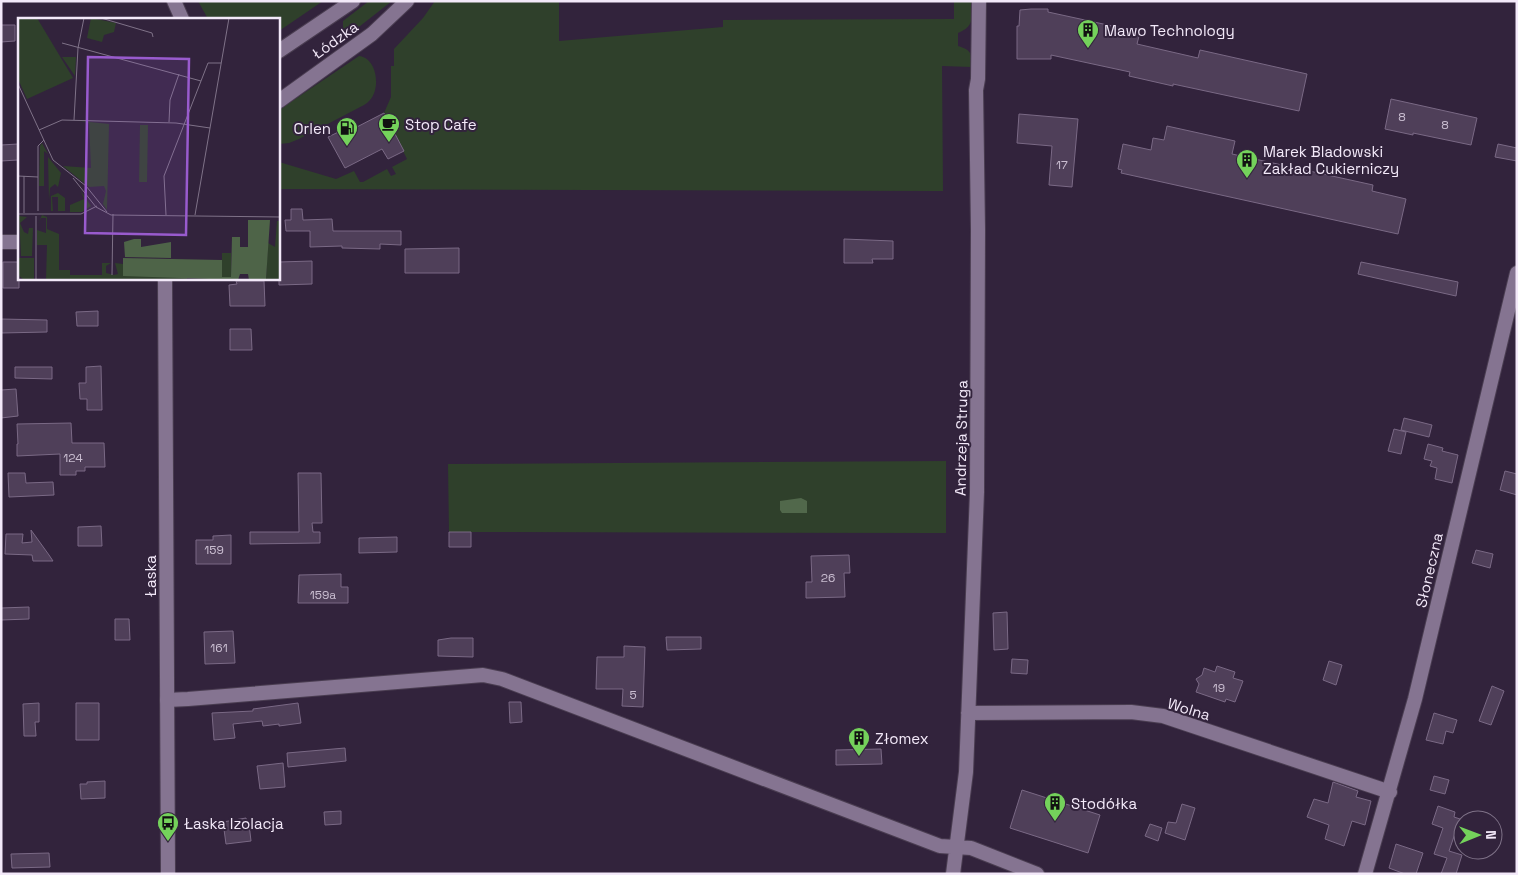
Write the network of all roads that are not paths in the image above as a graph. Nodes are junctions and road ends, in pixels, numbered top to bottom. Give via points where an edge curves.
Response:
1 (353, 1) edge
2 (407, 1) edge
3 (979, 1) edge
4 (280, 50) edge
5 (280, 100) edge
6 (1, 242) edge
7 (18, 242) edge
8 (1517, 272) edge
9 (165, 280) edge
10 (167, 700) junction
11 (968, 713) junction
12 (1390, 792) junction
13 (957, 847) junction
14 (168, 874) edge
15 (953, 874) edge
16 (1037, 874) edge
17 (1365, 874) edge

1 - 4 street, Łódzka
2 - 5 street, Łódzka via 372,34
3 - 11 street, Andrzeja Struga via 976,90 977,492
6 - 7 street
8 - 12 street, Słoneczna via 1416,699
9 - 10 street, Łaska
10 - 13 street via 484,675 502,679 940,846
10 - 14 street, Łaska
11 - 12 street, Wolna via 1131,712 1162,716
11 - 13 street, Andrzeja Struga via 966,772
12 - 17 street, Słoneczna
13 - 15 street, Andrzeja Struga
13 - 16 street via 971,848

